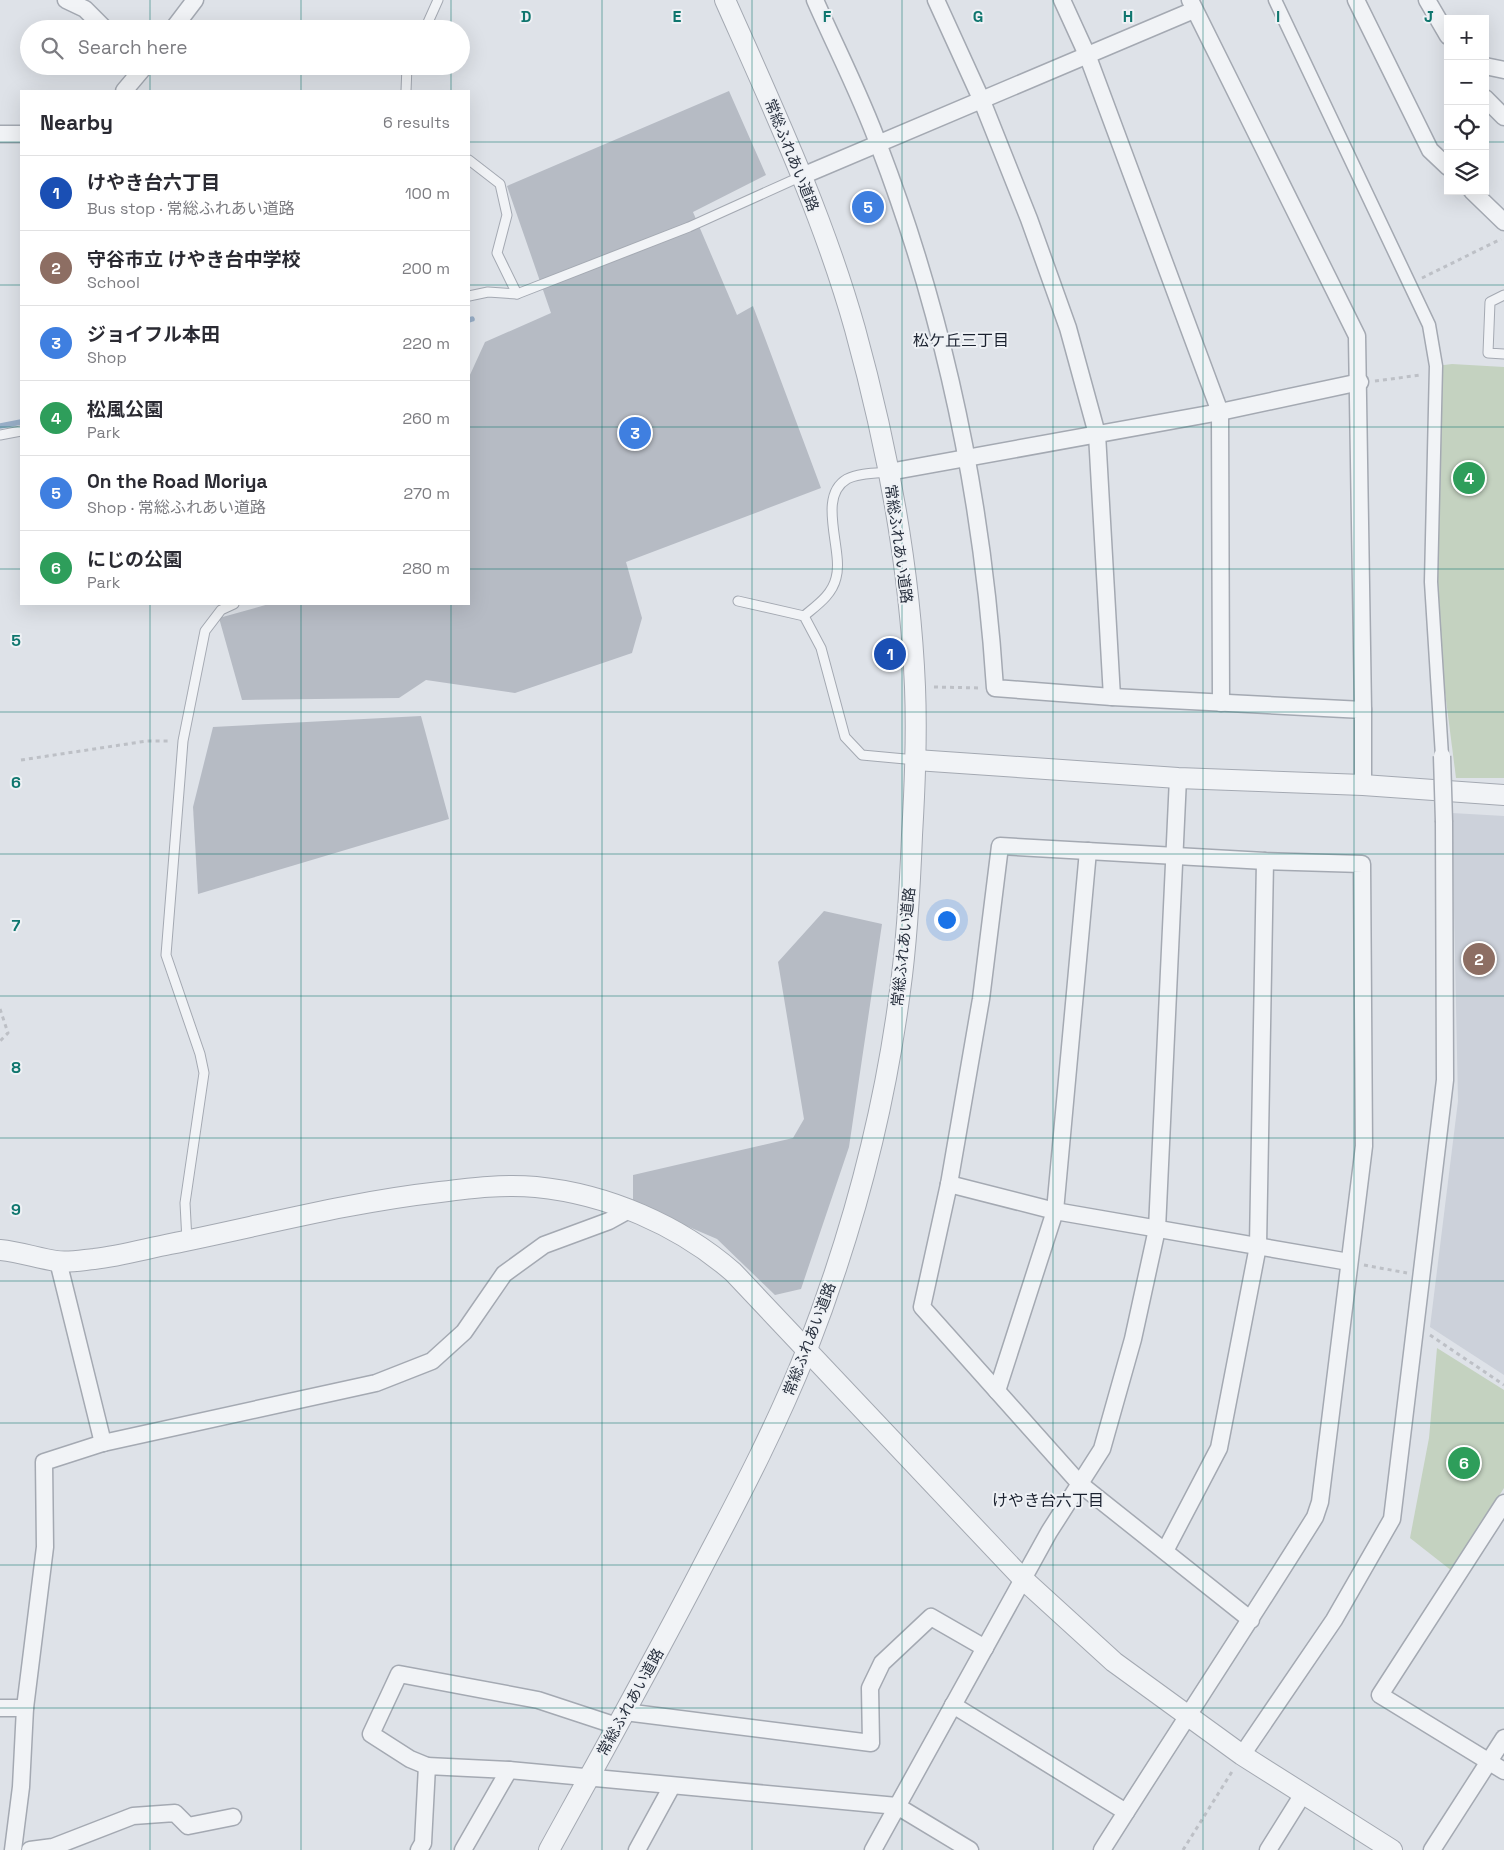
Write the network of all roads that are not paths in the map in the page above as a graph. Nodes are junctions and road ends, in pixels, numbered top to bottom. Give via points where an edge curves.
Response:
1 (66, 0) edge
2 (195, 0) edge
3 (438, 0) edge
4 (725, 0) edge
5 (815, 0) edge
6 (936, 0) edge
7 (1062, 0) edge
8 (1275, 0) edge
9 (1356, 0) edge
10 (1427, 0) edge
11 (1192, 5) edge
12 (96, 20) edge
13 (180, 20) edge
14 (428, 20) edge
15 (1444, 29) edge
16 (1088, 57) junction
17 (1489, 67) edge
18 (1504, 70) edge
19 (137, 75) edge
20 (407, 75) edge
21 (125, 90) edge
22 (406, 90) edge
23 (982, 101) junction
24 (1489, 102) edge
25 (1504, 117) edge
26 (0, 134) edge
27 (20, 134) edge
28 (879, 145) junction
29 (470, 161) edge
30 (1444, 163) edge
31 (802, 176) junction
32 (1476, 195) edge
33 (1504, 222) edge
34 (517, 294) junction
35 (470, 296) edge
36 (1504, 296) edge
37 (1504, 354) edge
38 (1360, 382) junction
39 (1220, 412) junction
40 (20, 431) edge
41 (1097, 434) junction
42 (0, 435) edge
43 (968, 458) junction
44 (889, 472) junction
45 (738, 602) dead end
46 (232, 605) edge
47 (804, 616) junction
48 (1112, 698) junction
49 (1221, 703) junction
50 (1363, 710) junction
51 (1442, 756) joint
52 (916, 760) junction
53 (1178, 778) junction
54 (1363, 785) junction
55 (1504, 795) edge
56 (1088, 851) junction
57 (1173, 855) junction
58 (1265, 861) junction
59 (949, 1184) junction
60 (629, 1210) junction
61 (1055, 1211) junction
62 (1157, 1229) junction
63 (187, 1241) junction
64 (1258, 1246) junction
65 (0, 1250) edge
66 (58, 1261) junction
67 (1348, 1262) junction
68 (807, 1350) junction
69 (997, 1391) junction
70 (103, 1443) junction
71 (1080, 1484) junction
72 (1504, 1503) edge
73 (1165, 1551) junction
74 (1024, 1580) junction
75 (1251, 1620) junction
76 (985, 1648) junction
77 (953, 1705) junction
78 (0, 1708) edge
79 (25, 1708) junction
80 (1187, 1715) junction
81 (621, 1719) junction
82 (1504, 1738) edge
83 (1242, 1755) junction
84 (1489, 1761) junction
85 (427, 1766) junction
86 (509, 1770) junction
87 (1504, 1771) edge
88 (588, 1779) junction
89 (672, 1786) junction
90 (1303, 1794) junction
91 (897, 1806) junction
92 (1126, 1812) junction
93 (233, 1817) dead end
94 (14, 1850) edge
95 (30, 1850) edge
96 (419, 1850) edge
97 (463, 1850) edge
98 (548, 1850) edge
99 (637, 1850) edge
100 (872, 1850) edge
101 (970, 1850) edge
102 (1102, 1850) edge
103 (1270, 1850) edge
104 (1392, 1850) edge
105 (1432, 1850) edge

1 - 12 street via 85,9
2 - 13 street
3 - 14 lane
4 - 31 street, 常総ふれあい道路
5 - 28 street
6 - 23 street
7 - 16 street
8 - 51 street via 1429,325 1436,373 1431,582
9 - 30 street via 1430,150
10 - 15 street
11 - 16 street
11 - 38 street via 1357,336
16 - 23 street
16 - 39 street
17 - 18 street
19 - 21 street
20 - 22 lane
23 - 28 street
23 - 41 street via 1029,218 1068,328
24 - 25 street
26 - 27 street
28 - 31 street
28 - 43 street via 930,300
29 - 34 lane via 500,184 507,215 496,253
31 - 34 lane via 689,227
31 - 44 street, 常総ふれあい道路 via 854,324
32 - 33 street
34 - 35 lane via 488,292
36 - 37 lane via 1490,302 1488,353
38 - 39 street
38 - 50 street
39 - 41 street
39 - 49 street
40 - 42 lane
41 - 43 street
41 - 48 street
43 - 44 street
43 - 48 street via 990,605 995,688
44 - 47 lane via 846,479 834,492 836,578 828,596
44 - 52 street, 常総ふれあい道路 via 910,620
45 - 47 lane
46 - 63 lane via 221,610 205,631 184,741 166,955 204,1073 185,1203
47 - 52 lane via 821,648 845,737 862,755
48 - 49 street
49 - 50 street
50 - 54 street
51 - 83 street, bridge via 1445,1080 1392,1518 1334,1620
52 - 53 street
52 - 68 street, 常総ふれあい道路 via 910,884 900,993 881,1100 859,1195
53 - 54 street
53 - 57 street
54 - 55 street
56 - 57 street
56 - 59 street via 1000,846 981,999
56 - 61 street
57 - 58 street
57 - 62 street
58 - 64 street
58 - 67 street via 1362,864 1364,1146
59 - 61 street
59 - 69 street via 922,1308
60 - 63 street via 579,1194 535,1187 492,1186 405,1196
60 - 68 street via 684,1235 716,1258
60 - 70 street via 544,1245 504,1274 464,1332 432,1361 376,1383
61 - 62 street
61 - 69 street
62 - 64 street
62 - 71 street via 1133,1339 1102,1449
63 - 66 street via 95,1259
64 - 67 street
64 - 73 street via 1219,1448
65 - 66 street
66 - 70 street
67 - 75 street via 1316,1517
68 - 74 street
68 - 81 street, 常総ふれあい道路 via 742,1491
69 - 71 street
70 - 79 street via 44,1462 45,1547
71 - 73 street
71 - 74 street via 1049,1532
72 - 84 street via 1380,1694
73 - 75 street
74 - 76 street
74 - 80 street via 1114,1662
75 - 80 street
76 - 77 street
76 - 81 street via 931,1617 882,1663 870,1688 871,1743
77 - 91 street
77 - 92 street
78 - 79 street
79 - 94 street
80 - 83 street
80 - 92 street
81 - 85 street via 399,1674 371,1734
81 - 88 street, 常総ふれあい道路
82 - 84 street
83 - 90 street
84 - 87 street
84 - 105 street
85 - 86 street
85 - 96 street via 423,1844
86 - 88 street
86 - 97 street
88 - 89 street
88 - 98 street, 常総ふれあい道路
89 - 91 street
89 - 99 street
90 - 103 street
90 - 104 street
91 - 100 street
91 - 101 street
92 - 102 street
93 - 95 street via 188,1826 175,1813 132,1816 53,1847

